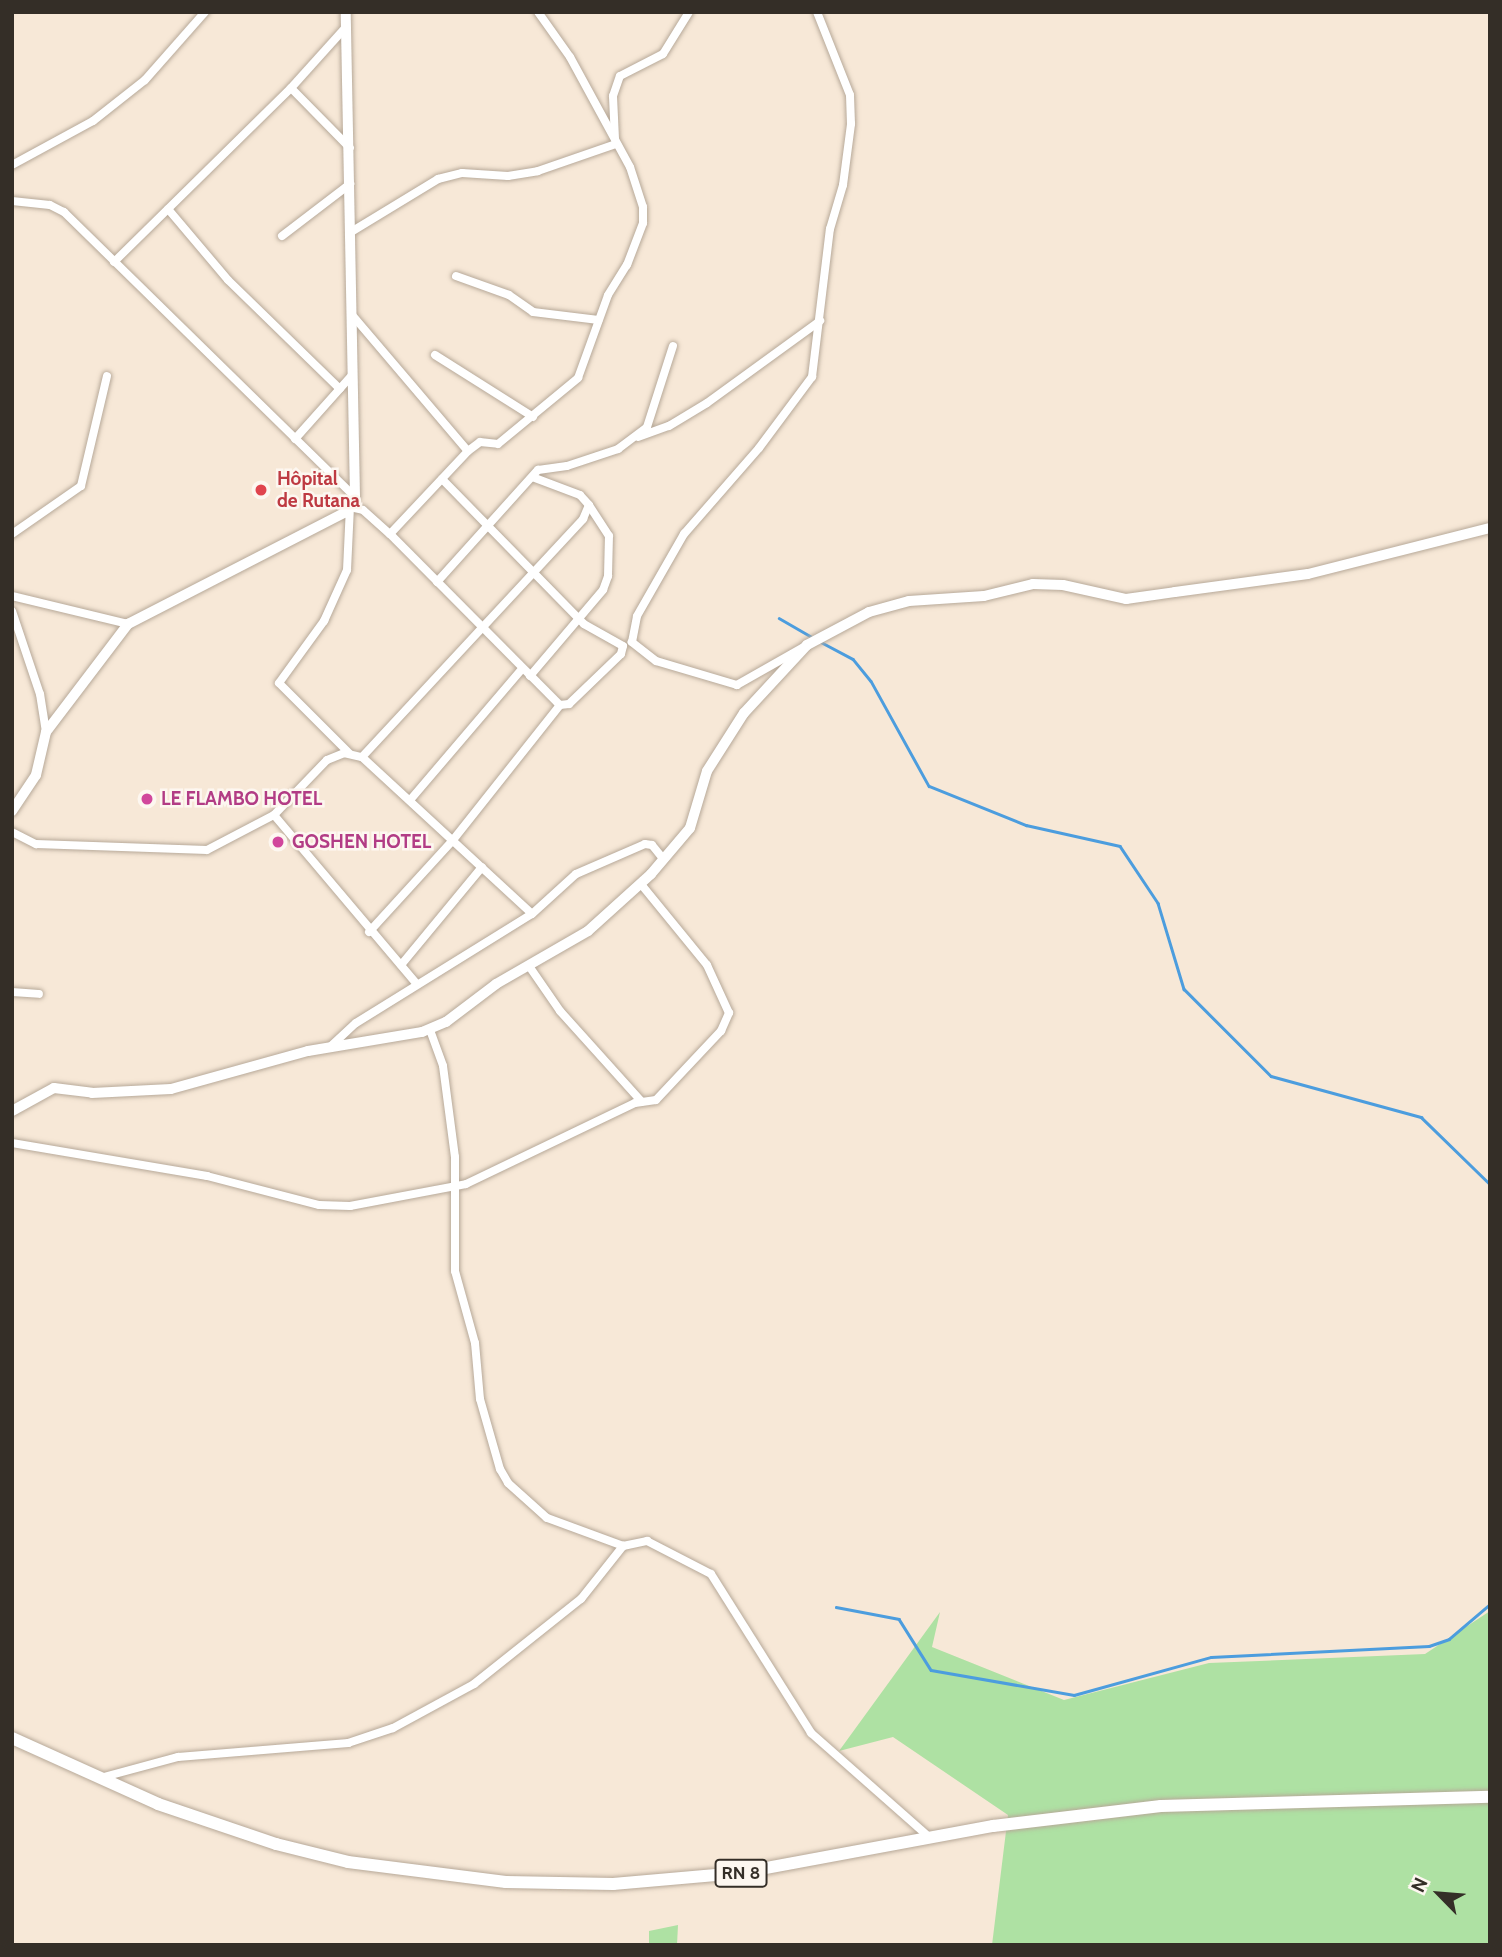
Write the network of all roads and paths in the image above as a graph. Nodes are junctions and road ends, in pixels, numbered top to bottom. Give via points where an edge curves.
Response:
1 (205, 12) edge
2 (346, 12) edge
3 (538, 12) edge
4 (689, 12) edge
5 (817, 12) edge
6 (346, 27) junction
7 (291, 88) junction
8 (616, 143) junction
9 (350, 148) junction
10 (12, 165) edge
11 (350, 184) junction
12 (12, 201) edge
13 (168, 209) junction
14 (351, 232) junction
15 (282, 236) dead end
16 (114, 262) junction
17 (456, 276) dead end
18 (353, 316) junction
19 (599, 320) junction
20 (820, 321) junction
21 (673, 346) dead end
22 (435, 355) dead end
23 (355, 372) junction
24 (107, 376) dead end
25 (340, 389) junction
26 (533, 416) junction
27 (635, 438) junction
28 (295, 439) junction
29 (468, 451) junction
30 (532, 477) junction
31 (442, 479) junction
32 (352, 502) junction
33 (589, 505) junction
34 (488, 525) junction
35 (1490, 528) edge
36 (12, 534) edge
37 (390, 534) junction
38 (534, 572) junction
39 (438, 582) junction
40 (12, 596) edge
41 (12, 611) edge
42 (577, 617) junction
43 (128, 624) junction
44 (483, 628) junction
45 (807, 645) junction
46 (522, 669) junction
47 (530, 676) junction
48 (560, 705) junction
49 (46, 733) junction
50 (350, 754) junction
51 (362, 757) junction
52 (411, 799) junction
53 (12, 811) edge
54 (274, 815) junction
55 (14, 836) edge
56 (453, 840) junction
57 (664, 859) junction
58 (482, 867) junction
59 (640, 884) junction
60 (532, 914) junction
61 (369, 932) junction
62 (401, 965) junction
63 (529, 966) junction
64 (417, 984) junction
65 (12, 992) edge
66 (39, 994) dead end
67 (430, 1030) junction
68 (328, 1049) junction
69 (642, 1102) junction
70 (12, 1111) edge
71 (12, 1143) edge
72 (457, 1186) junction
73 (623, 1546) junction
74 (12, 1738) edge
75 (100, 1778) junction
76 (1490, 1797) edge
77 (930, 1838) junction

1 - 10 street via 145,80 93,121
2 - 6 main road
3 - 8 street via 570,57
4 - 8 street via 663,54 620,76 613,96
5 - 20 street via 850,95 851,124 843,185 830,229
6 - 7 street
6 - 9 main road
7 - 9 street
7 - 13 street
8 - 14 street via 538,171 508,176 462,173 438,179
8 - 19 street via 635,180 643,223
9 - 11 main road
11 - 14 main road
11 - 15 street
12 - 16 street via 50,205 64,212
13 - 16 street
13 - 25 street via 228,280
14 - 18 main road
16 - 28 street
17 - 19 street via 509,295 533,313
18 - 23 main road
18 - 29 street
19 - 26 street via 578,378
20 - 27 street via 707,403 669,426
20 - 45 street via 812,377 759,448 684,534 637,616 632,642 656,661 737,685
21 - 27 street via 653,418
22 - 26 street
23 - 25 street
23 - 32 main road
24 - 36 street via 81,486
25 - 28 street
26 - 29 street via 498,444 480,442
27 - 30 street via 618,449 538,470
28 - 32 street
29 - 31 street
30 - 33 street via 565,485
30 - 34 street
31 - 34 street
31 - 37 street
32 - 37 street
32 - 43 main road
32 - 50 street via 347,570 324,621 279,683
33 - 38 street via 583,519
33 - 42 street via 609,536 608,576 603,590
34 - 38 street
34 - 39 street
35 - 45 street via 1308,574 1126,599 1048,583 984,596 909,601 869,612
37 - 39 street
38 - 42 street
38 - 44 street
39 - 44 street
40 - 43 street
41 - 49 street via 40,694
42 - 47 street
42 - 48 street via 623,646 621,654 578,696
43 - 49 main road
44 - 46 street
44 - 51 street
45 - 57 street via 744,713 707,771 691,828
46 - 47 street
46 - 52 street
47 - 48 street
48 - 56 street
49 - 53 main road via 36,775
50 - 51 street
50 - 54 street via 327,760
51 - 52 street
52 - 56 street
54 - 55 street via 207,850 37,844
54 - 61 street via 324,870
56 - 58 street
56 - 61 street
57 - 59 street
57 - 60 street via 652,845 645,844 576,874
58 - 60 street
58 - 62 street
59 - 63 street via 588,931
59 - 69 street via 707,965 729,1013 721,1031 681,1079 656,1100
60 - 64 street
61 - 62 street
62 - 64 street
63 - 67 street
63 - 69 street via 561,1011
64 - 68 street via 386,1008 356,1023
65 - 66 street
67 - 68 street
67 - 72 street via 443,1066
68 - 70 street via 172,1089 92,1093 54,1088
69 - 72 street
71 - 72 street via 207,1176 319,1205 350,1206
72 - 73 street via 452,1246 455,1271 475,1343 480,1399 500,1469 508,1483 547,1518
73 - 75 street via 581,1599 560,1617 474,1684 393,1728 348,1743 178,1758
73 - 77 street via 647,1541 711,1574 811,1733
74 - 75 main road, RN 8
75 - 77 main road, RN 8 via 169,1808 276,1844 348,1861 506,1882 613,1884 739,1873
76 - 77 main road, RN 8 via 1161,1806

